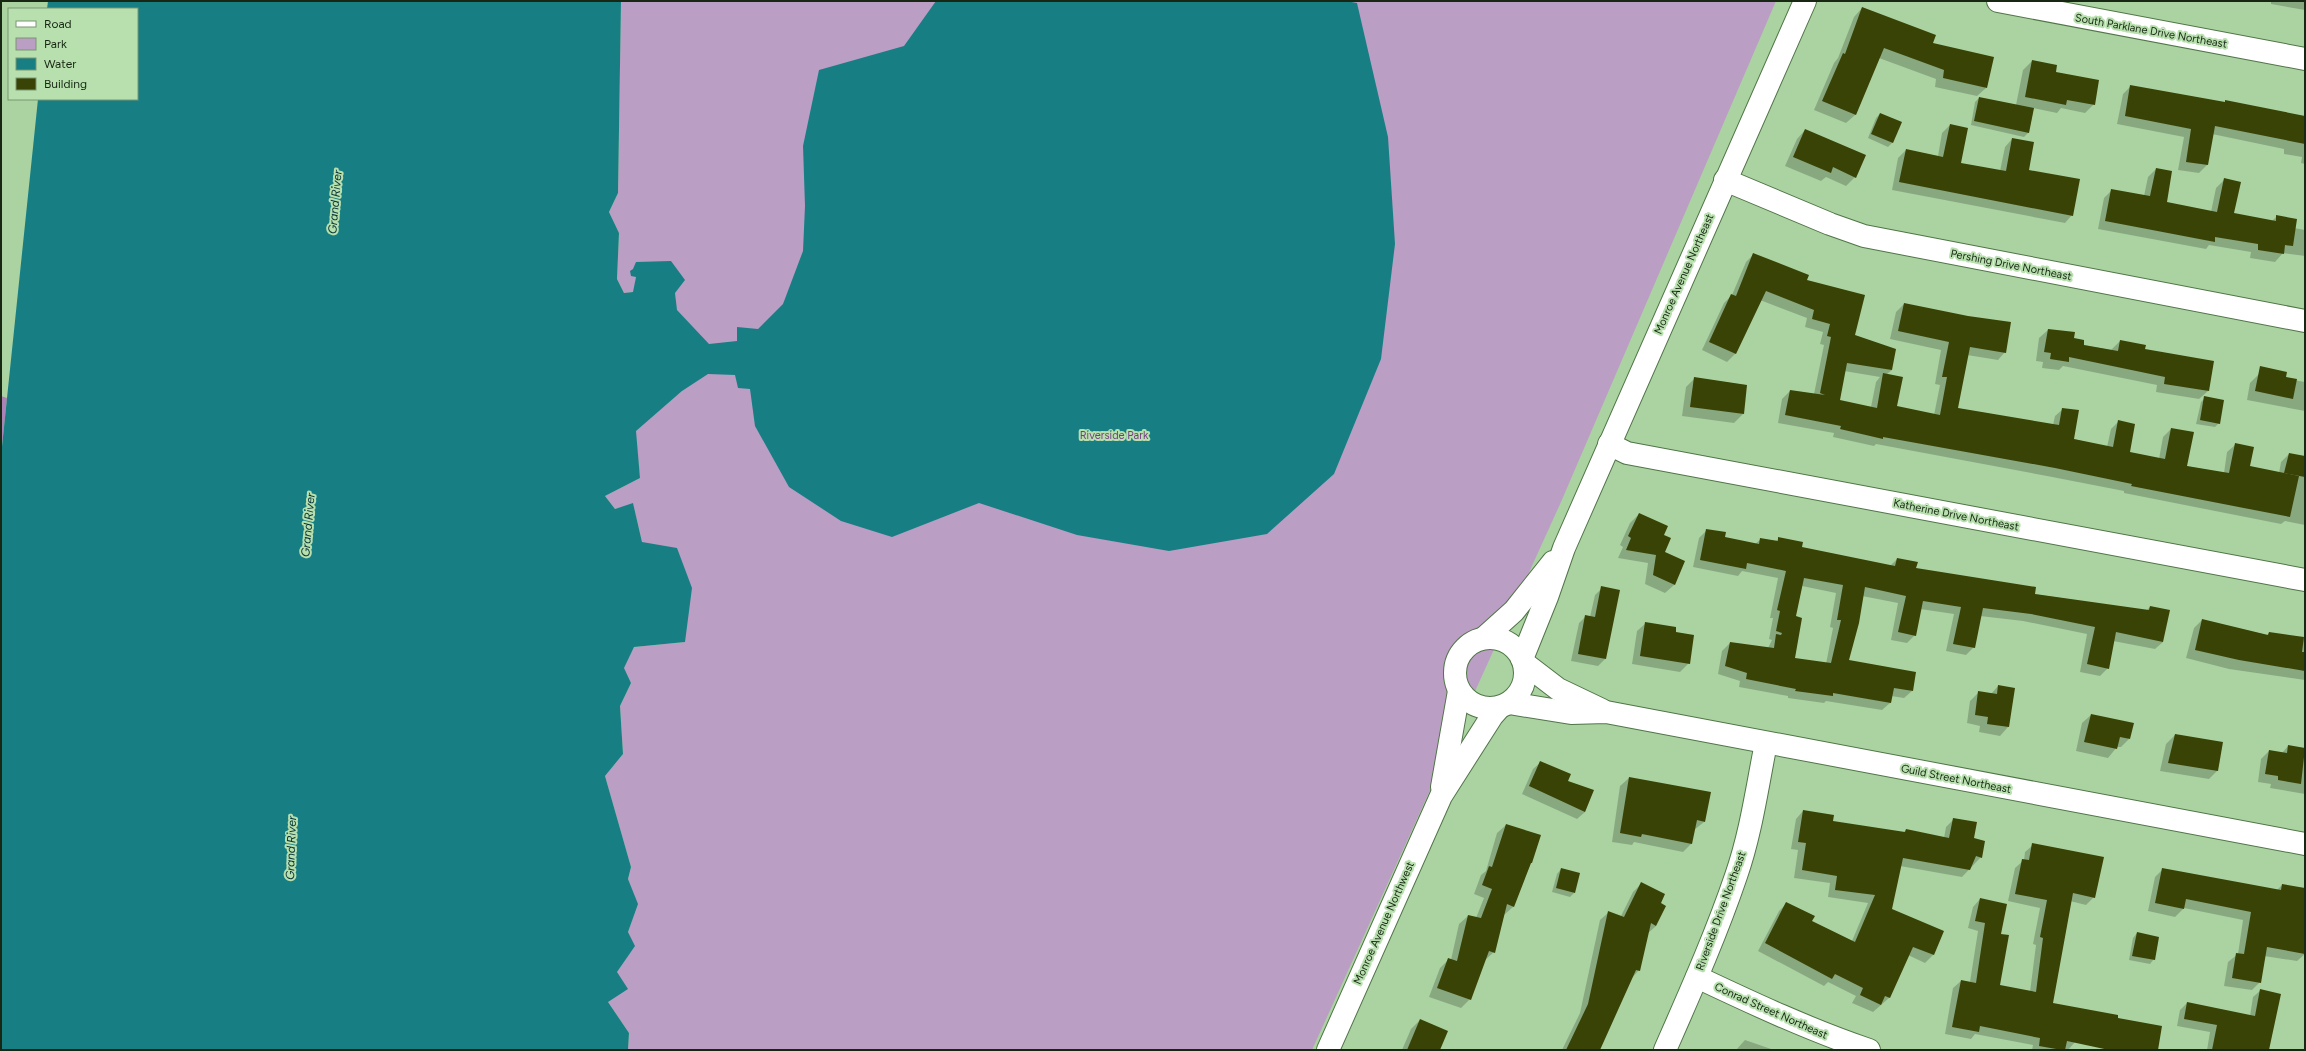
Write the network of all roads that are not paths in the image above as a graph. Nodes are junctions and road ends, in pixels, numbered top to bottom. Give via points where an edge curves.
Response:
1 (1805, 1) edge
2 (1998, 1) edge
3 (2305, 59) edge
4 (1725, 180) junction
5 (2305, 321) edge
6 (1609, 444) junction
7 (1564, 548) junction
8 (2305, 580) edge
9 (1484, 638) junction
10 (1523, 661) junction
11 (1459, 691) junction
12 (1504, 705) junction
13 (1606, 712) junction
14 (1766, 743) junction
15 (1441, 796) junction
16 (2305, 844) edge
17 (1697, 977) junction
18 (1328, 1050) edge
19 (1665, 1050) edge
20 (1870, 1050) edge

1 - 4 street, Monroe Avenue Northeast
2 - 3 street, South Parklane Drive Northeast
4 - 5 street, Pershing Drive Northeast via 1830,224 1872,238
4 - 6 street, Monroe Avenue Northeast
6 - 7 street, Monroe Avenue Northeast
6 - 8 street, Katherine Drive Northeast via 1628,453
7 - 9 street, Monroe Avenue Northeast via 1514,612
7 - 10 street, Monroe Avenue Northeast
9 - 10 street via 1504,640 1513,646
9 - 11 street via 1466,646 1459,655 1454,675
10 - 12 street via 1523,685 1517,695
10 - 13 street, Guild Street Northeast via 1558,689
11 - 12 street via 1467,700 1477,705 1488,708
11 - 15 street, Monroe Avenue Northwest
12 - 13 street, Guild Street Northeast via 1571,713
12 - 15 street, Monroe Avenue Northwest
13 - 14 street, Guild Street Northeast
14 - 16 street, Guild Street Northeast
14 - 17 street, Riverside Drive Northeast via 1748,833 1736,876
15 - 18 street, Monroe Avenue Northwest
17 - 19 street, Riverside Drive Northeast
17 - 20 street, Conrad Street Northeast via 1769,1012

